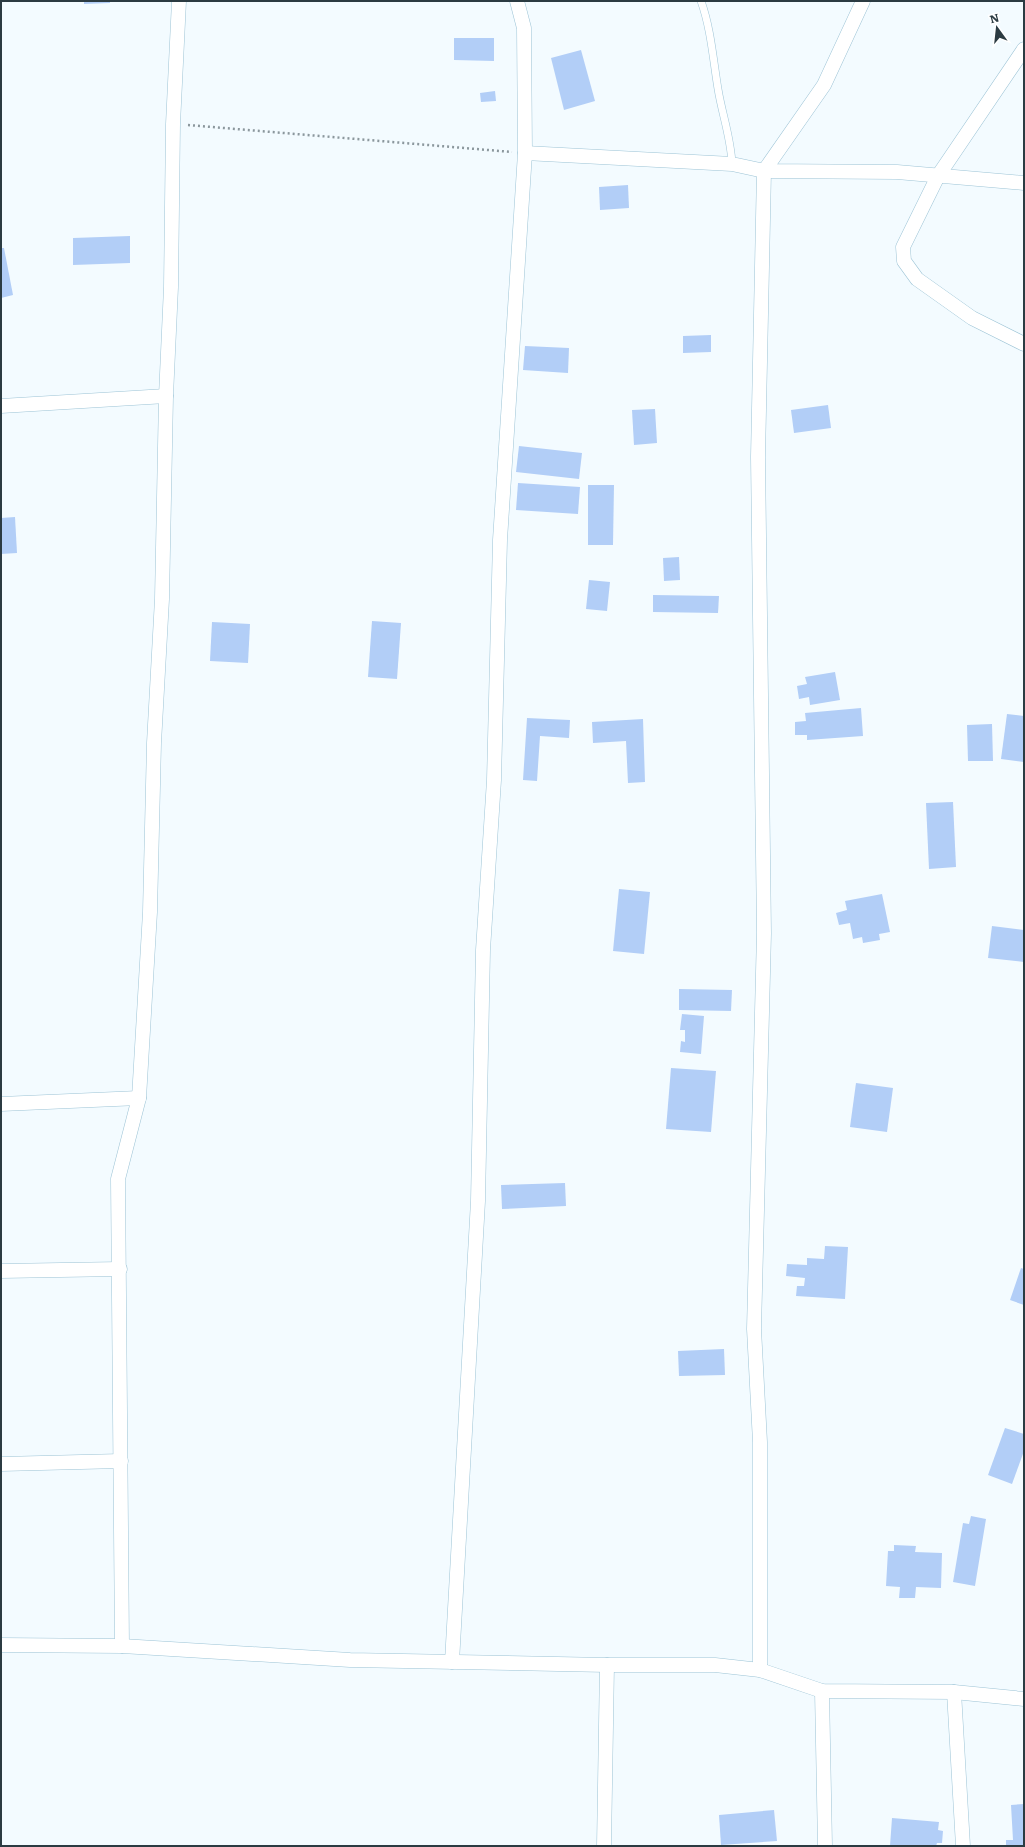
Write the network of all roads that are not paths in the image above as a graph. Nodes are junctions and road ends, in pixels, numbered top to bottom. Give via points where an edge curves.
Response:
1 (179, 1) edge
2 (517, 1) edge
3 (701, 1) edge
4 (863, 1) edge
5 (1024, 49) edge
6 (525, 153) junction
7 (732, 164) junction
8 (764, 171) junction
9 (938, 176) junction
10 (1024, 183) edge
11 (1024, 344) edge
12 (166, 396) junction
13 (1, 406) edge
14 (139, 1098) junction
15 (1, 1104) edge
16 (120, 1269) junction
17 (1, 1271) edge
18 (120, 1462) junction
19 (1, 1464) edge
20 (1, 1645) edge
21 (122, 1646) junction
22 (452, 1662) junction
23 (607, 1665) junction
24 (760, 1670) junction
25 (822, 1690) junction
26 (954, 1692) junction
27 (1023, 1696) edge
28 (604, 1846) edge
29 (825, 1846) edge
30 (963, 1846) edge

1 - 12 street
2 - 6 street via 524,28
3 - 7 lane via 708,19
4 - 8 street via 824,85
5 - 9 street
6 - 7 street
6 - 22 street via 500,540 494,780 483,950 478,1201
7 - 8 street
8 - 9 street via 897,172
8 - 24 street via 758,457 764,933 754,1329 760,1442
9 - 10 street
9 - 11 street via 903,247 904,261 917,279 972,318
12 - 13 street
12 - 14 street via 162,599 154,743 150,912
14 - 15 street
14 - 16 street via 118,1179
16 - 17 street
16 - 18 street
18 - 19 street
18 - 21 street
20 - 21 street
21 - 22 street via 350,1660
22 - 23 street
23 - 24 street via 715,1665
23 - 28 street
24 - 25 street
25 - 26 street
25 - 29 street
26 - 27 street
26 - 30 street

